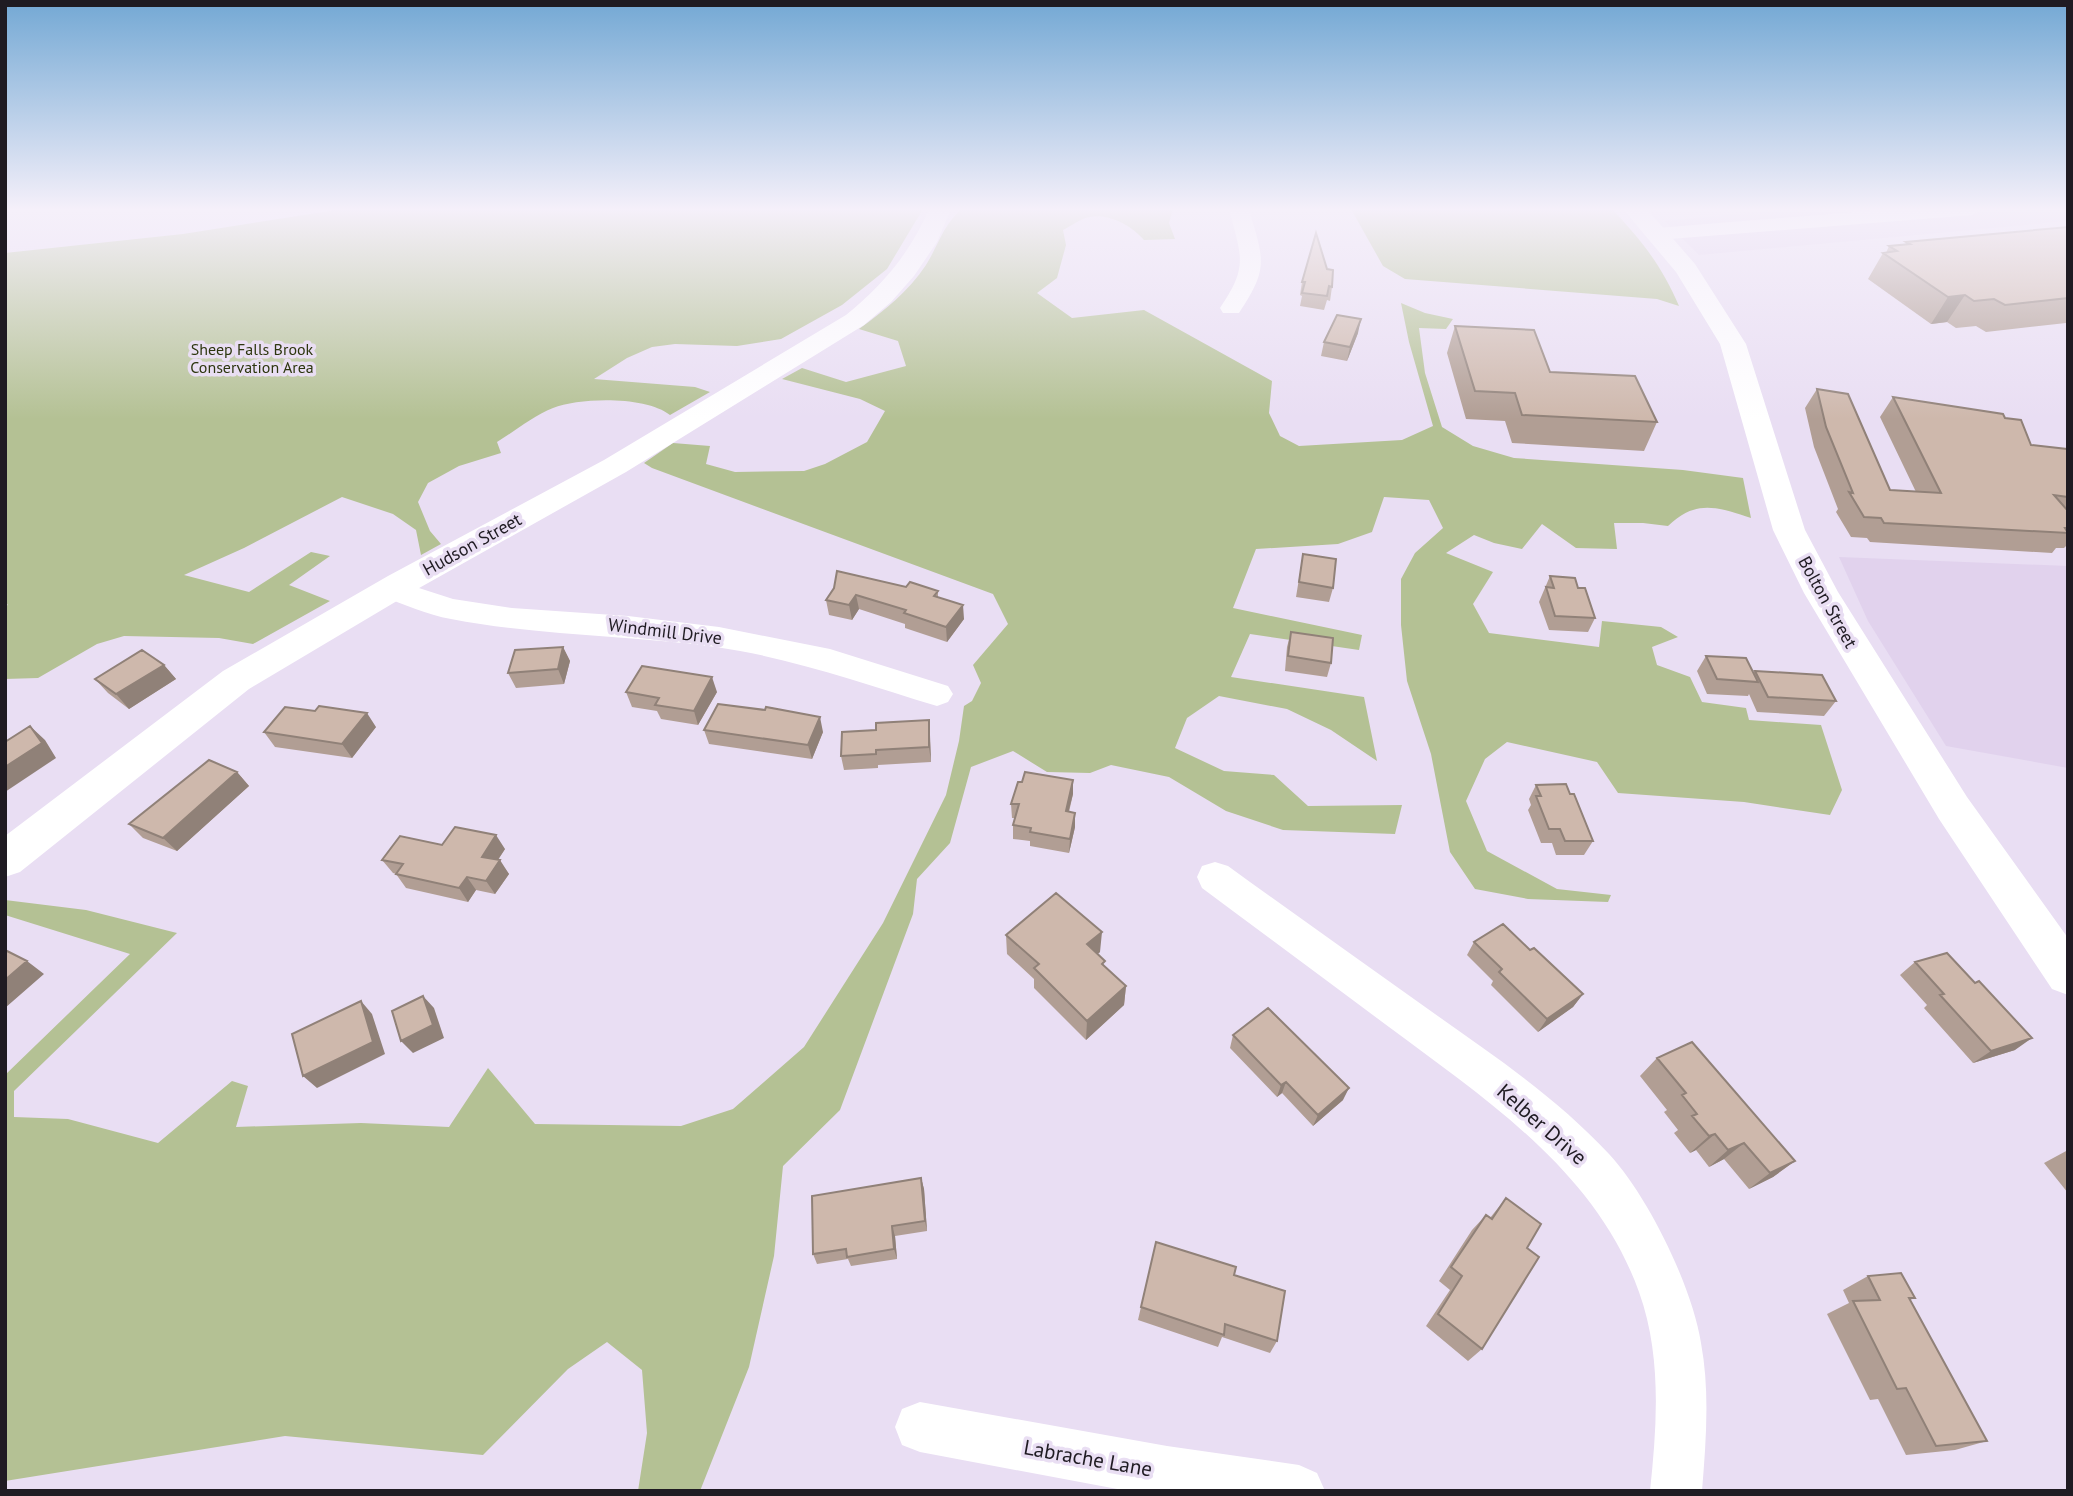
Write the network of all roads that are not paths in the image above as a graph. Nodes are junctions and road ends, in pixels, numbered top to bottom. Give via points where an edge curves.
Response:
1 (900, 279) edge
2 (1250, 279) edge
3 (1691, 279) edge
4 (1231, 308) dead end
5 (391, 589) junction
6 (937, 694) dead end
7 (5, 860) edge
8 (1215, 877) dead end
9 (2068, 975) edge
10 (920, 1427) dead end
11 (1299, 1491) edge
12 (1676, 1491) edge

1 - 5 street, Hudson Street via 855,320 615,466
2 - 4 street
3 - 9 street, Bolton Street via 1732,344 1789,530 1821,593 1953,808
5 - 6 street, Windmill Drive via 450,609 719,637 830,660
5 - 7 street, Hudson Street via 236,680
8 - 12 street, Kelber Drive via 1473,1065 1551,1126 1595,1171 1628,1219 1656,1275 1677,1342 1682,1427
10 - 11 street, Labrache Lane

